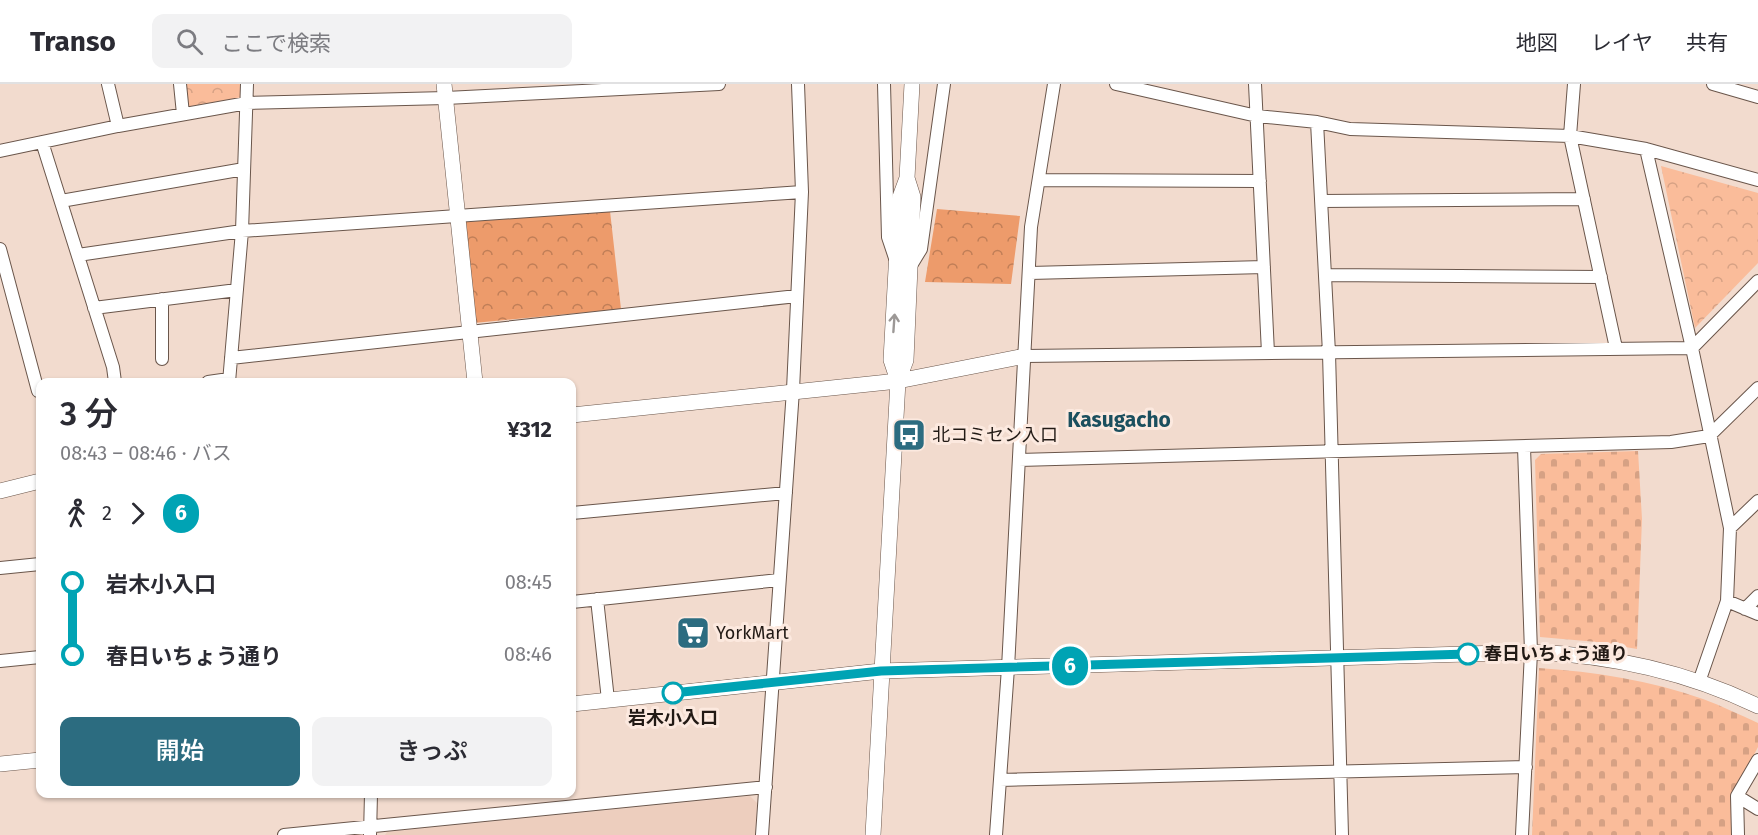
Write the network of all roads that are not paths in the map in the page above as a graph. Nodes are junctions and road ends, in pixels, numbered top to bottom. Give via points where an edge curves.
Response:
1 (108, 84) edge
2 (180, 84) edge
3 (247, 84) edge
4 (719, 84) edge
5 (798, 84) edge
6 (884, 84) edge
7 (912, 84) edge
8 (944, 84) edge
9 (1054, 84) edge
10 (1116, 84) edge
11 (1255, 84) edge
12 (1574, 84) edge
13 (1713, 84) edge
14 (1167, 90) edge
15 (445, 91) edge
16 (1758, 98) edge
17 (247, 103) junction
18 (183, 114) junction
19 (1257, 116) junction
20 (1317, 122) junction
21 (118, 126) junction
22 (1570, 136) junction
23 (42, 142) junction
24 (1646, 150) junction
25 (0, 151) edge
26 (244, 168) junction
27 (1040, 180) junction
28 (1758, 180) edge
29 (1260, 181) junction
30 (802, 192) junction
31 (1584, 199) junction
32 (61, 201) junction
33 (1322, 201) junction
34 (457, 215) junction
35 (242, 231) junction
36 (0, 249) edge
37 (78, 255) junction
38 (904, 267) junction
39 (1264, 267) junction
40 (1030, 273) junction
41 (1325, 275) junction
42 (1601, 277) junction
43 (1758, 281) edge
44 (237, 290) junction
45 (797, 296) junction
46 (162, 299) junction
47 (94, 308) junction
48 (470, 332) junction
49 (1616, 348) junction
50 (1692, 348) junction
51 (1329, 352) junction
52 (1268, 353) junction
53 (1025, 356) junction
54 (231, 358) junction
55 (162, 359) dead end
56 (114, 378) edge
57 (229, 378) edge
58 (475, 378) edge
59 (898, 381) junction
60 (36, 384) edge
61 (1758, 388) edge
62 (793, 390) junction
63 (576, 415) edge
64 (1709, 436) junction
65 (1524, 447) junction
66 (1332, 452) junction
67 (1018, 460) junction
68 (36, 482) edge
69 (0, 491) edge
70 (786, 493) junction
71 (1758, 501) edge
72 (576, 513) edge
73 (1730, 528) junction
74 (36, 564) edge
75 (0, 568) edge
76 (779, 580) junction
77 (1758, 596) edge
78 (597, 599) junction
79 (1727, 601) junction
80 (576, 602) edge
81 (1745, 609) junction
82 (1758, 614) edge
83 (1531, 652) junction
84 (36, 658) edge
85 (1337, 658) junction
86 (0, 662) edge
87 (1008, 668) junction
88 (881, 671) junction
89 (1699, 682) junction
90 (774, 683) junction
91 (608, 700) junction
92 (576, 704) edge
93 (1758, 706) edge
94 (36, 760) edge
95 (1758, 760) edge
96 (0, 764) edge
97 (1526, 767) junction
98 (1340, 772) junction
99 (999, 780) junction
100 (766, 787) junction
101 (1737, 796) junction
102 (371, 798) edge
103 (1758, 809) edge
104 (370, 831) edge
105 (284, 835) edge
106 (762, 835) edge
107 (873, 835) edge
108 (996, 835) edge
109 (1342, 835) edge
110 (1522, 835) edge
111 (1738, 835) edge

1 - 21 street
2 - 18 street
3 - 17 street
4 - 15 street
5 - 30 street
6 - 38 street via 888,237
7 - 38 street via 907,178 900,197
8 - 38 street via 921,249
9 - 27 street
10 - 14 street
11 - 19 street
12 - 22 street
13 - 16 street
14 - 19 street
15 - 17 street
15 - 34 street
17 - 18 street
17 - 26 street
18 - 21 street
19 - 20 street
19 - 29 street
20 - 22 street via 1350,129
20 - 33 street
21 - 23 street
22 - 24 street
22 - 31 street
23 - 25 street
23 - 32 street
24 - 28 street
24 - 50 street
26 - 32 street
26 - 35 street
27 - 29 street
27 - 40 street via 1031,227
29 - 39 street
30 - 34 street
30 - 45 street
31 - 33 street
31 - 42 street
32 - 37 street
33 - 41 street
34 - 35 street
34 - 48 street
35 - 37 street
35 - 44 street
36 - 60 street
37 - 47 street
38 - 59 street via 891,360
39 - 40 street
39 - 52 street
40 - 53 street
41 - 42 street
41 - 51 street
42 - 49 street
43 - 50 street
44 - 46 street
44 - 54 street
45 - 48 street
45 - 62 street
46 - 47 street
46 - 55 street
47 - 56 street
48 - 54 street
48 - 58 street
49 - 50 street
49 - 51 street
50 - 64 street
51 - 52 street
51 - 66 street
52 - 53 street
53 - 59 street
53 - 67 street
54 - 57 street
59 - 62 street
59 - 88 street
61 - 64 street
62 - 63 street
62 - 70 street
64 - 65 street via 1671,442
64 - 73 street
65 - 66 street
65 - 83 street
66 - 67 street
66 - 85 street
67 - 87 street
68 - 69 street
70 - 72 street
70 - 76 street
71 - 73 street
73 - 79 street
74 - 75 street
76 - 78 street
76 - 90 street
77 - 81 street
78 - 80 street
78 - 91 street
79 - 81 street
79 - 89 street
81 - 82 street
83 - 85 street
83 - 89 street via 1612,659
83 - 97 street
84 - 86 street
85 - 87 street
85 - 98 street
87 - 88 street
87 - 99 street
88 - 90 street
88 - 107 street
89 - 93 street
90 - 91 street
90 - 100 street
91 - 92 street
94 - 96 street
95 - 101 street
97 - 98 street
97 - 110 street
98 - 99 street
98 - 109 street
99 - 108 street
100 - 104 street
100 - 106 street
101 - 103 street
101 - 111 street
102 - 104 street
104 - 105 street

